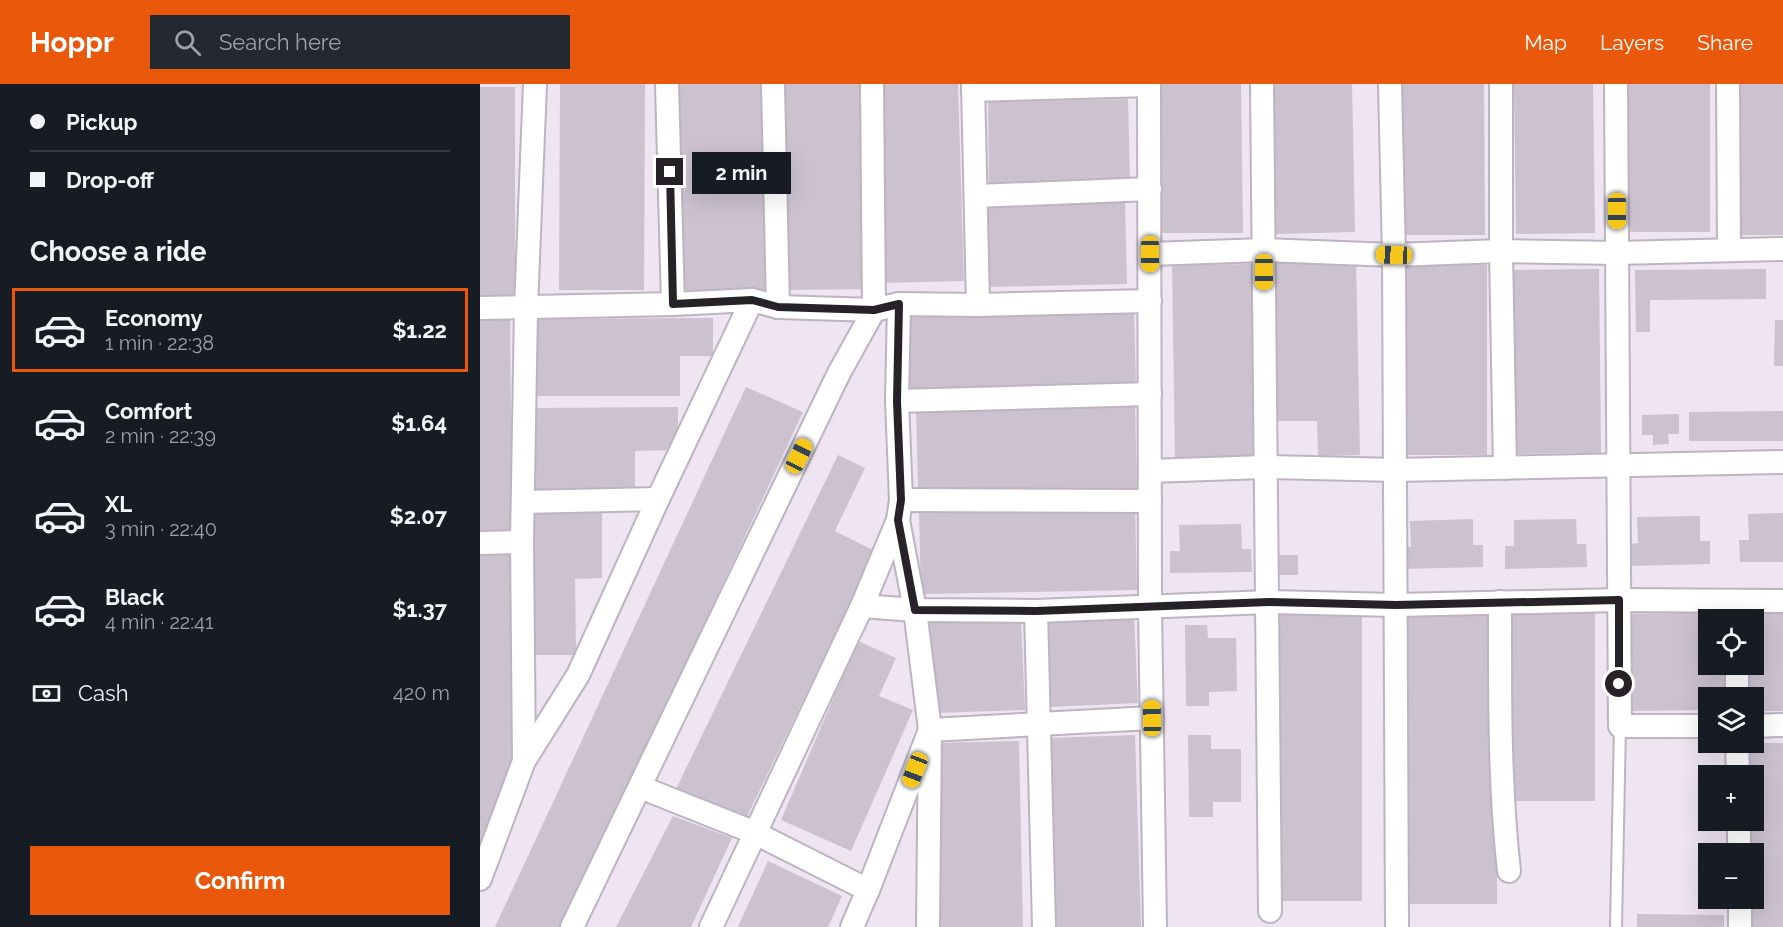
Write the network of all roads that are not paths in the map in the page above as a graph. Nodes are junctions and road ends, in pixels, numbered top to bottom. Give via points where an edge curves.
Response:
1 (535, 84) edge
2 (667, 84) edge
3 (773, 84) edge
4 (872, 84) edge
5 (1262, 84) edge
6 (1390, 84) edge
7 (1501, 84) edge
8 (1616, 84) edge
9 (1728, 84) edge
10 (1149, 85) edge
11 (973, 87) edge
12 (1150, 189) junction
13 (976, 196) junction
14 (1783, 249) edge
15 (1264, 250) junction
16 (1729, 250) junction
17 (1501, 251) junction
18 (1617, 253) junction
19 (1150, 254) junction
20 (1394, 255) junction
21 (752, 300) junction
22 (1150, 301) junction
23 (673, 304) junction
24 (899, 304) junction
25 (978, 305) junction
26 (778, 307) junction
27 (480, 308) edge
28 (526, 308) junction
29 (874, 310) junction
30 (1150, 394) junction
31 (897, 401) junction
32 (1783, 462) edge
33 (1618, 465) junction
34 (1265, 466) junction
35 (1505, 468) junction
36 (1395, 470) junction
37 (1150, 471) junction
38 (658, 499) junction
39 (1150, 501) junction
40 (523, 502) junction
41 (899, 510) junction
42 (522, 542) junction
43 (480, 543) edge
44 (1619, 600) junction
45 (1269, 602) junction
46 (1500, 602) junction
47 (1783, 602) edge
48 (1396, 605) junction
49 (862, 606) junction
50 (1150, 607) junction
51 (1725, 609) edge
52 (1743, 609) edge
53 (915, 610) junction
54 (1036, 611) junction
55 (1152, 718) junction
56 (1038, 723) junction
57 (1783, 725) edge
58 (1620, 726) junction
59 (1698, 726) edge
60 (1764, 726) edge
61 (930, 730) junction
62 (524, 760) junction
63 (640, 787) junction
64 (753, 832) junction
65 (1509, 872) dead end
66 (480, 879) edge
67 (868, 890) junction
68 (1740, 909) edge
69 (1270, 911) dead end
70 (572, 927) edge
71 (711, 927) edge
72 (852, 927) edge
73 (928, 927) edge
74 (1044, 927) edge
75 (1155, 927) edge
76 (1397, 927) edge
77 (1616, 927) edge
78 (1740, 927) edge

1 - 28 street
2 - 23 street
3 - 26 street
4 - 29 street
5 - 15 street
6 - 20 street
7 - 17 street
8 - 18 street
9 - 16 street
10 - 11 street
10 - 12 street
11 - 13 street
12 - 13 street
12 - 19 street
13 - 25 street
14 - 16 street
15 - 19 street
15 - 20 street
15 - 34 street
16 - 18 street
17 - 18 street
17 - 20 street
17 - 35 street
18 - 33 street
19 - 22 street
20 - 36 street
21 - 23 street
21 - 26 street
21 - 38 street
22 - 25 street
22 - 30 street
23 - 28 street
24 - 25 street
24 - 29 street
24 - 31 street
26 - 29 street
27 - 28 street
28 - 40 street
29 - 63 street via 839,373
30 - 31 street
30 - 37 street
31 - 41 street
32 - 33 street
33 - 35 street
33 - 44 street
34 - 36 street
34 - 37 street
34 - 45 street
35 - 36 street
36 - 48 street
37 - 39 street
38 - 40 street
38 - 62 street via 578,675
39 - 41 street
39 - 50 street
40 - 42 street
41 - 49 street
41 - 53 street
42 - 43 street
42 - 62 street
44 - 46 street
44 - 51 street
44 - 58 street
45 - 48 street
45 - 50 street
45 - 69 street
46 - 48 street
46 - 65 street via 1500,739
47 - 52 street
48 - 76 street
49 - 53 street
49 - 64 street
50 - 54 street
50 - 55 street
53 - 54 street
53 - 61 street
54 - 56 street
55 - 56 street
55 - 75 street
56 - 61 street
56 - 74 street
57 - 60 street
58 - 59 street
58 - 77 lane
61 - 67 street
61 - 73 street
62 - 66 street
63 - 64 street
63 - 70 street
64 - 67 street
64 - 71 street
67 - 72 street
68 - 78 street

